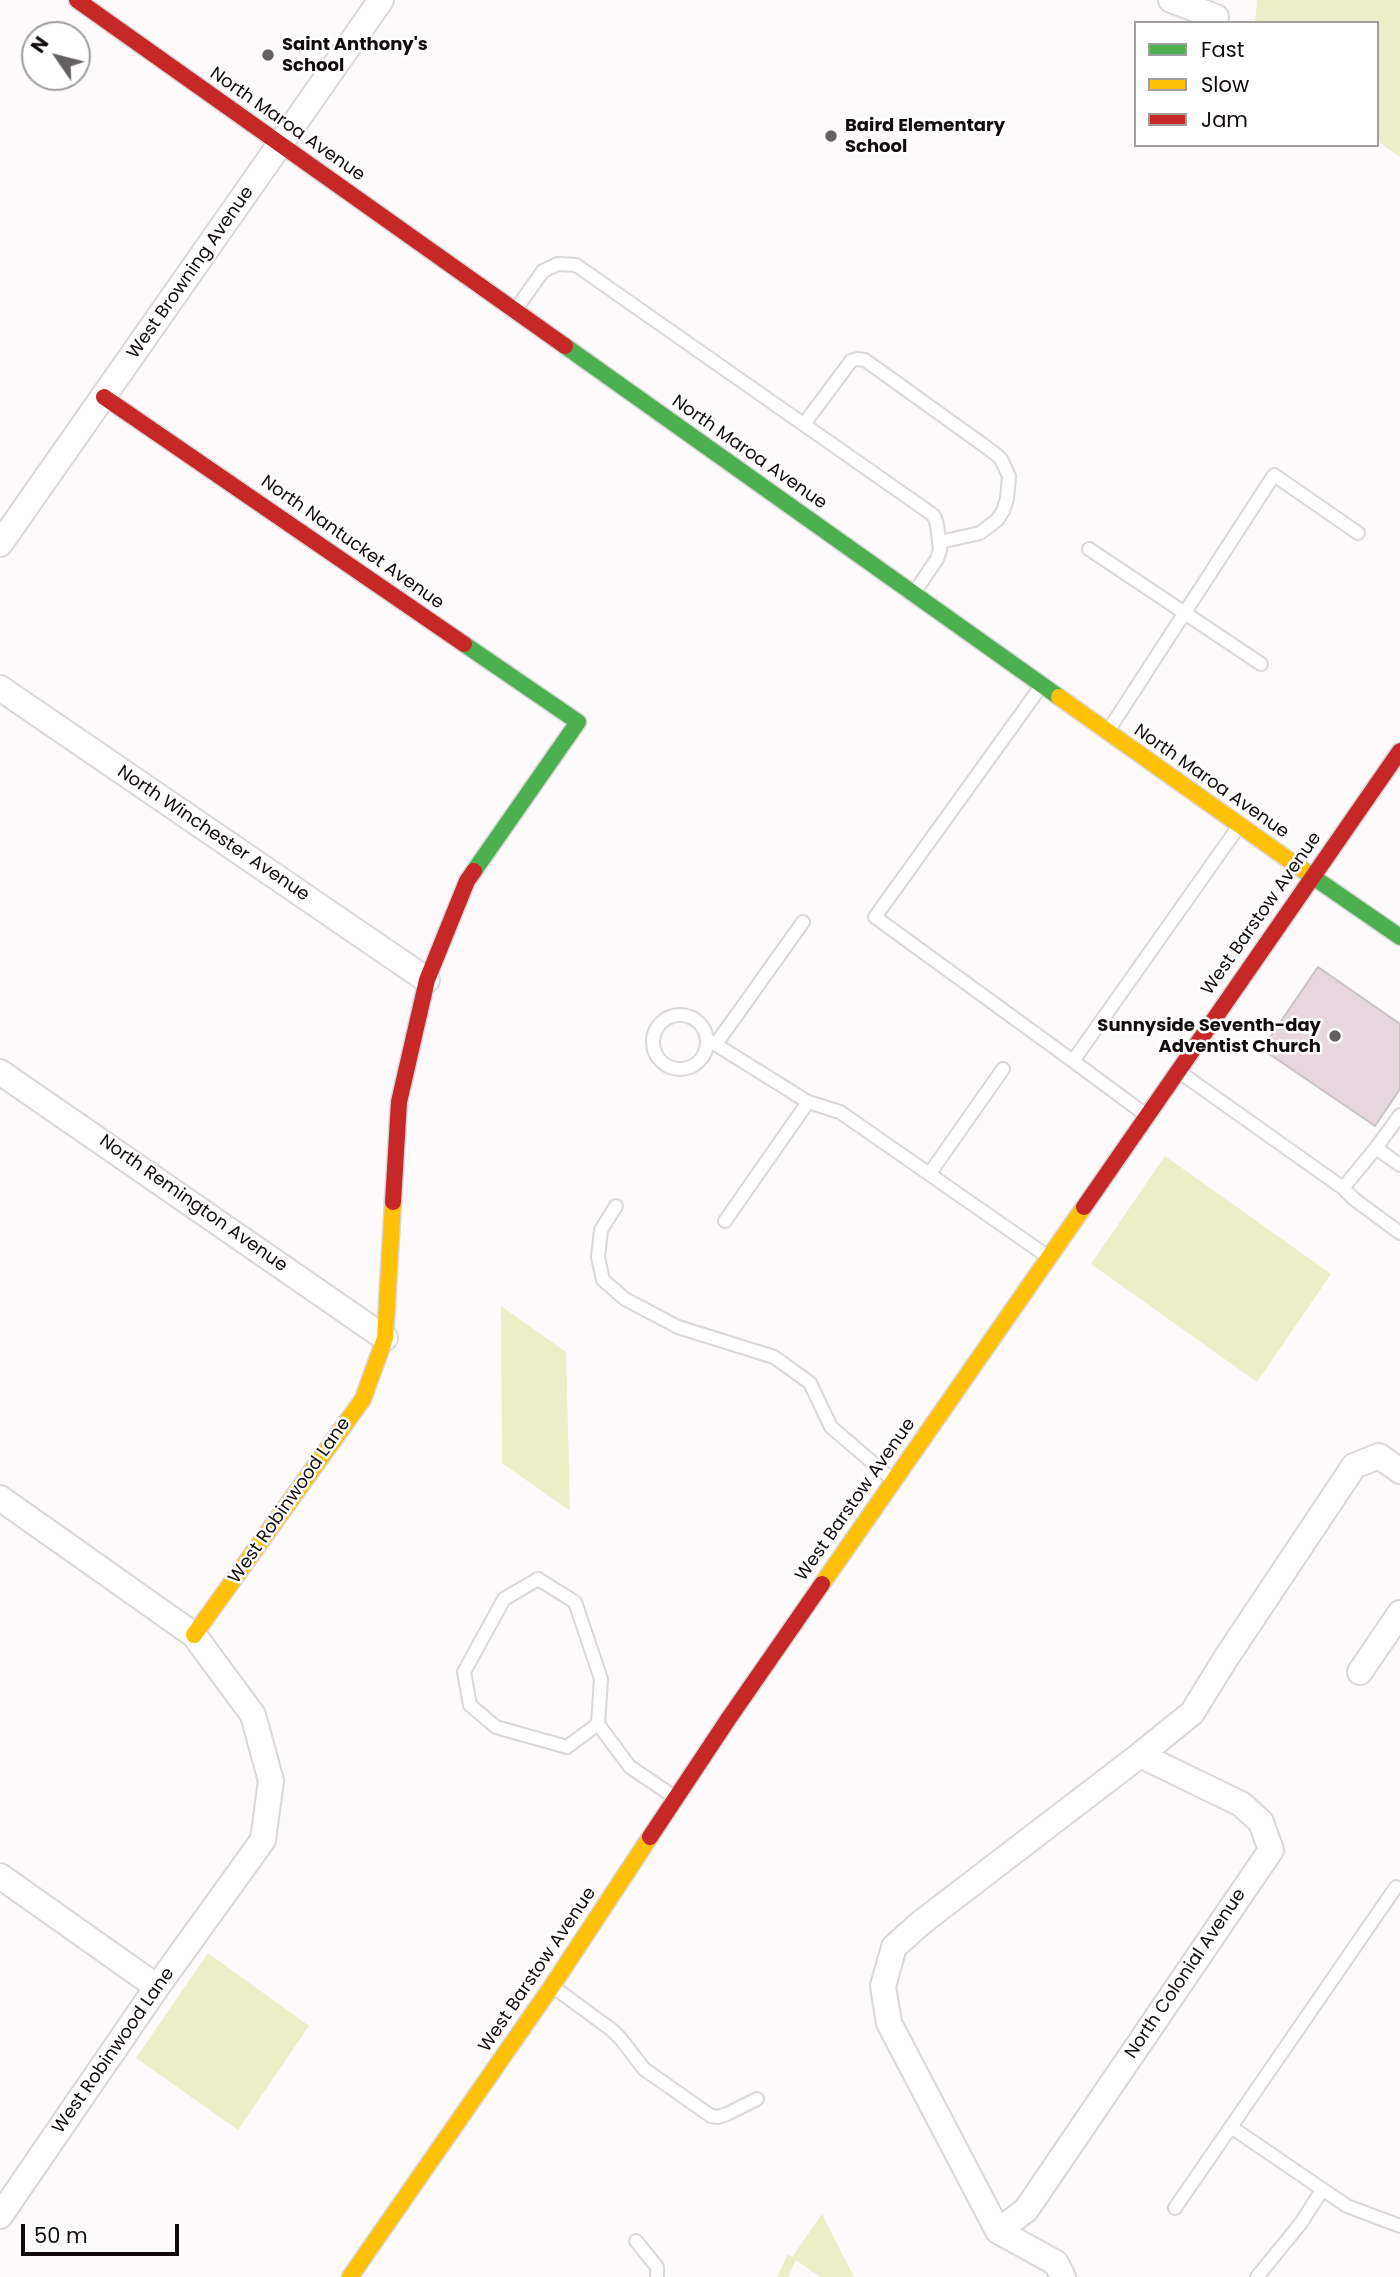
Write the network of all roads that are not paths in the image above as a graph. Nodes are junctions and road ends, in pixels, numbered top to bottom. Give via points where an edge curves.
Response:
1 (77, 0) edge
2 (381, 0) edge
3 (1171, 0) edge
4 (1216, 17) dead end
5 (281, 145) junction
6 (515, 310) junction
7 (104, 397) junction
8 (803, 424) junction
9 (1358, 533) dead end
10 (940, 542) junction
11 (0, 544) edge
12 (1089, 549) dead end
13 (914, 593) junction
14 (1186, 613) junction
15 (1261, 664) dead end
16 (1042, 685) junction
17 (0, 688) edge
18 (578, 722) joint
19 (1108, 732) junction
20 (1400, 751) edge
21 (1239, 825) junction
22 (1311, 876) junction
23 (803, 922) dead end
24 (1400, 937) edge
25 (427, 980) junction
26 (711, 1042) junction
27 (1073, 1061) junction
28 (1003, 1069) dead end
29 (1177, 1071) junction
30 (0, 1072) edge
31 (808, 1102) junction
32 (1146, 1115) junction
33 (1400, 1115) edge
34 (1376, 1148) junction
35 (1400, 1165) edge
36 (930, 1174) junction
37 (1343, 1188) junction
38 (617, 1206) dead end
39 (725, 1221) dead end
40 (1400, 1233) edge
41 (1048, 1256) junction
42 (385, 1338) junction
43 (1400, 1471) edge
44 (893, 1480) junction
45 (0, 1498) edge
46 (1400, 1613) edge
47 (194, 1635) junction
48 (1360, 1672) dead end
49 (598, 1724) junction
50 (1140, 1755) junction
51 (677, 1799) junction
52 (0, 1876) edge
53 (1396, 1887) dead end
54 (552, 1986) junction
55 (157, 1987) junction
56 (757, 2099) dead end
57 (1231, 2127) junction
58 (1322, 2190) junction
59 (1175, 2208) dead end
60 (0, 2216) edge
61 (1400, 2226) edge
62 (998, 2231) junction
63 (636, 2241) dead end
64 (350, 2277) edge
65 (657, 2277) edge
66 (1063, 2277) edge
67 (1257, 2277) edge

1 - 5 street, North Maroa Avenue via 109,17
2 - 5 street, West Browning Avenue
3 - 4 street
5 - 6 street, North Maroa Avenue
5 - 7 street, West Browning Avenue
6 - 8 lane via 543,271 558,264 576,264
6 - 13 street, North Maroa Avenue
7 - 11 street, West Browning Avenue
7 - 18 street, North Nantucket Avenue
8 - 10 lane via 934,516
8 - 10 lane via 851,361 865,360 993,452 1009,476 1003,511 980,533
9 - 14 lane via 1274,475
10 - 13 lane via 937,559
12 - 14 lane
13 - 16 street, North Maroa Avenue
14 - 15 lane
14 - 19 lane
16 - 19 street, North Maroa Avenue
16 - 27 lane via 875,917
17 - 25 street, North Winchester Avenue
18 - 25 street, West Robinwood Lane via 467,881
19 - 21 street, North Maroa Avenue
20 - 22 street, West Barstow Avenue
21 - 22 street, North Maroa Avenue
21 - 27 lane
22 - 24 street, North Maroa Avenue
22 - 29 street, West Barstow Avenue
23 - 26 lane
25 - 42 street, West Robinwood Lane via 400,1102
26 - 26 lane via 697,1063 681,1069 665,1065 653,1042 659,1026 683,1016 699,1023
26 - 31 lane
27 - 32 lane
28 - 36 lane
29 - 32 street, West Barstow Avenue
29 - 37 lane
30 - 42 street, North Remington Avenue
31 - 36 lane via 840,1112
31 - 39 lane
32 - 41 street, West Barstow Avenue
33 - 34 lane
34 - 35 lane
34 - 37 lane
36 - 41 lane
37 - 40 lane
38 - 44 lane via 601,1230 598,1257 603,1280 625,1300 678,1327 775,1357 810,1383 831,1427
41 - 44 street, West Barstow Avenue
42 - 47 street, West Robinwood Lane via 363,1399
43 - 50 street via 1379,1456 1354,1466 1192,1713
44 - 51 street, West Barstow Avenue
45 - 47 street
46 - 48 street
47 - 55 street, West Robinwood Lane via 253,1715 271,1781 263,1840
49 - 49 lane via 601,1679 575,1602 538,1579 504,1599 464,1672 470,1705 496,1727 567,1747
49 - 51 lane via 630,1767
50 - 62 street via 894,1947 883,1986 889,2023
50 - 62 street, North Colonial Avenue via 1241,1804 1261,1822 1271,1850 1026,2210
51 - 54 street, West Barstow Avenue
52 - 55 street
53 - 57 lane
54 - 56 lane via 612,2030 644,2069 711,2116 727,2114
54 - 64 street, West Barstow Avenue
55 - 60 street, West Robinwood Lane
57 - 58 lane
57 - 59 lane
58 - 61 lane via 1347,2206
58 - 67 lane
62 - 66 street via 1056,2263
63 - 65 lane via 657,2267

